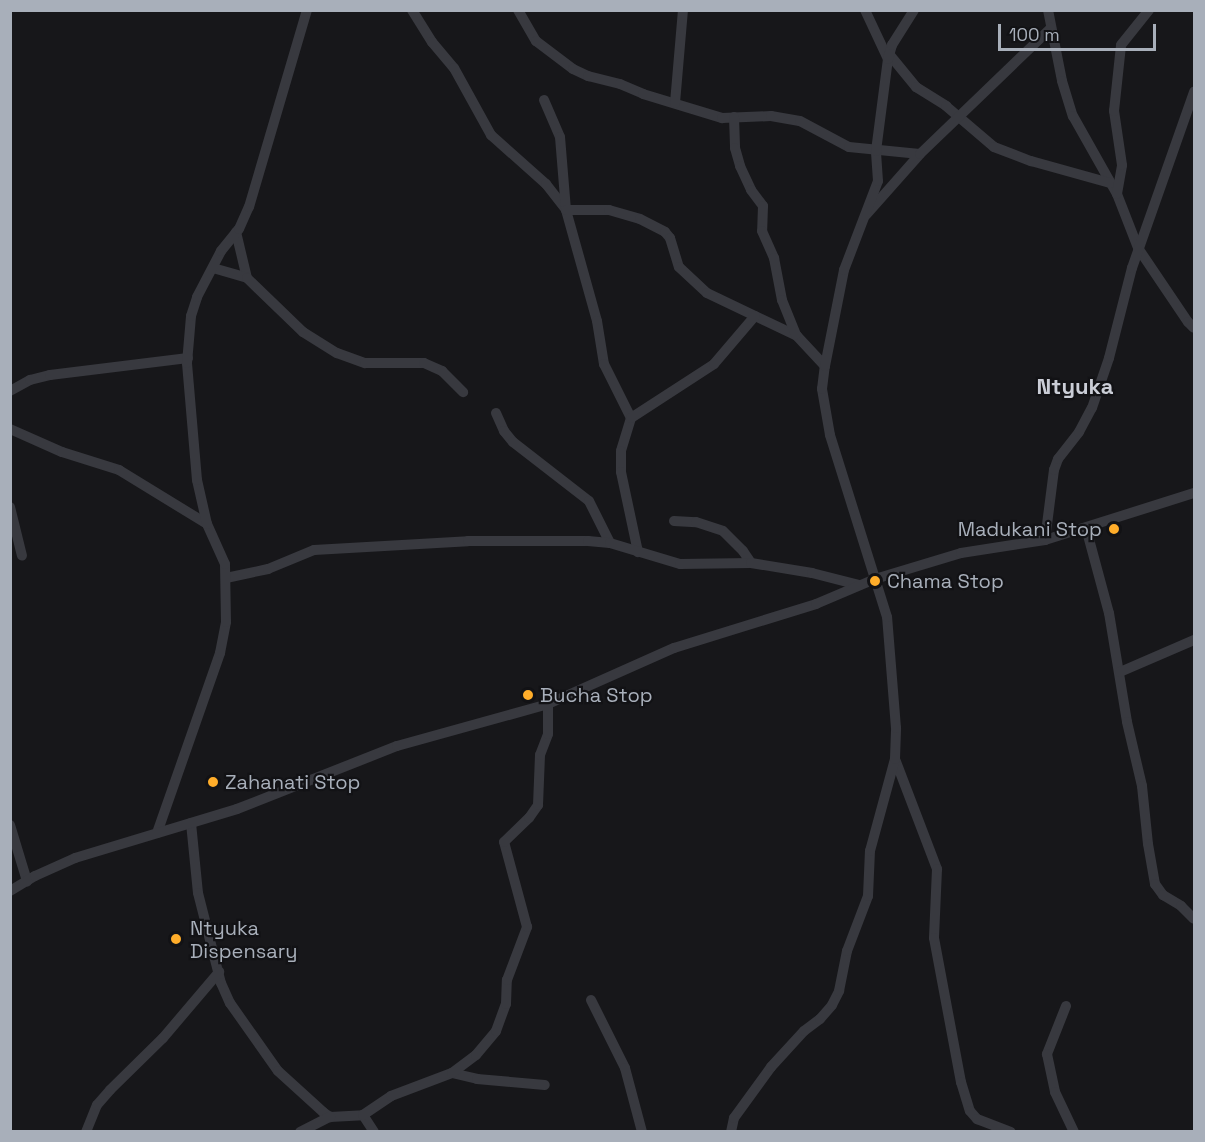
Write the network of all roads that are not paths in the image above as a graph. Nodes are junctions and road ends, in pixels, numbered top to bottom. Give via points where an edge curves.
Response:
1 (307, 10) edge
2 (412, 10) edge
3 (518, 10) edge
4 (683, 10) edge
5 (865, 10) edge
6 (914, 10) edge
7 (1048, 10) edge
8 (1149, 10) edge
9 (1051, 28) junction
10 (888, 57) junction
11 (1194, 92) edge
12 (544, 100) dead end
13 (675, 103) junction
14 (734, 117) junction
15 (957, 118) junction
16 (876, 151) junction
17 (920, 154) junction
18 (1110, 183) junction
19 (1117, 194) junction
20 (566, 210) junction
21 (860, 222) junction
22 (236, 232) junction
23 (1138, 248) junction
24 (213, 268) junction
25 (247, 278) junction
26 (755, 316) junction
27 (1194, 328) edge
28 (797, 336) junction
29 (188, 358) junction
30 (825, 366) junction
31 (10, 391) edge
32 (463, 392) dead end
33 (496, 413) dead end
34 (631, 418) junction
35 (10, 429) edge
36 (1194, 494) edge
37 (10, 507) edge
38 (674, 521) dead end
39 (207, 524) junction
40 (1086, 528) junction
41 (1045, 540) junction
42 (610, 543) junction
43 (638, 552) junction
44 (22, 556) dead end
45 (751, 563) junction
46 (226, 578) junction
47 (874, 579) junction
48 (859, 585) junction
49 (1194, 640) edge
50 (1120, 672) junction
51 (548, 704) junction
52 (895, 759) junction
53 (191, 823) junction
54 (10, 825) edge
55 (157, 833) junction
56 (27, 881) junction
57 (10, 891) edge
58 (1193, 916) edge
59 (219, 972) junction
60 (591, 1000) dead end
61 (1065, 1006) dead end
62 (452, 1073) junction
63 (545, 1085) dead end
64 (363, 1115) junction
65 (330, 1117) junction
66 (977, 1119) junction
67 (86, 1131) edge
68 (300, 1131) edge
69 (374, 1131) edge
70 (642, 1131) edge
71 (731, 1131) edge
72 (976, 1131) edge
73 (1011, 1131) edge
74 (1074, 1131) edge

1 - 22 street via 249,207
2 - 20 street via 454,68 491,135 538,176
3 - 13 street via 536,41 573,69
4 - 13 street
5 - 10 street
6 - 10 street
7 - 9 street
8 - 19 street via 1121,45 1118,62 1114,111 1122,165
9 - 15 street
9 - 18 street via 1073,116
10 - 15 street via 916,87
10 - 16 street
11 - 23 street
12 - 20 street via 560,137
13 - 14 street via 722,118
14 - 16 street via 771,116 800,121 849,147
14 - 28 street via 740,166 763,206 762,231
15 - 17 street
15 - 18 street via 994,147
16 - 17 street
16 - 21 street via 878,181
17 - 21 street
18 - 19 street
19 - 23 street
20 - 26 street via 609,210 655,226 670,238 679,267 690,279 706,293
20 - 34 street via 604,364
21 - 30 street via 844,270
22 - 24 street
22 - 25 street
23 - 27 street
23 - 41 street via 1092,408 1054,470
24 - 25 street
24 - 29 street via 191,316
25 - 32 street via 303,332 337,353 365,363 424,363 442,371
26 - 28 street
26 - 34 street via 714,364
28 - 30 street
29 - 31 street via 50,375
29 - 39 street via 198,480
30 - 47 street via 823,396 830,435
33 - 42 street via 504,431 519,447 589,501
34 - 43 street via 621,451 621,472
35 - 39 street via 62,452 119,470
36 - 40 street
37 - 44 street
38 - 45 street via 710,525 723,531
39 - 46 street via 223,555
40 - 41 street
40 - 50 street
41 - 47 street via 961,553
42 - 43 street
42 - 46 street via 468,541 320,549 257,573
43 - 45 street via 680,564
45 - 48 street
46 - 55 street via 226,622 220,653
47 - 48 street
47 - 52 street via 889,627
48 - 51 street via 816,604 665,651
49 - 50 street
50 - 58 street via 1142,786 1155,884 1163,895
51 - 53 street via 397,746
51 - 62 street via 538,805 504,842 525,936 507,981 506,1004 496,1031 476,1055
52 - 66 street via 937,869 934,938 961,1082 970,1111
52 - 71 street via 870,851 868,896 847,951 839,991 820,1019 771,1067 734,1118
53 - 55 street
53 - 59 street via 198,893
54 - 56 street
55 - 56 street via 75,858
56 - 57 street
59 - 65 street via 230,1003 278,1071
59 - 67 street via 163,1038 110,1090
60 - 70 street via 626,1068
61 - 74 street via 1047,1054 1055,1092
62 - 63 street
62 - 64 street via 391,1096
64 - 65 street
64 - 69 street
65 - 68 street
66 - 72 street
66 - 73 street

